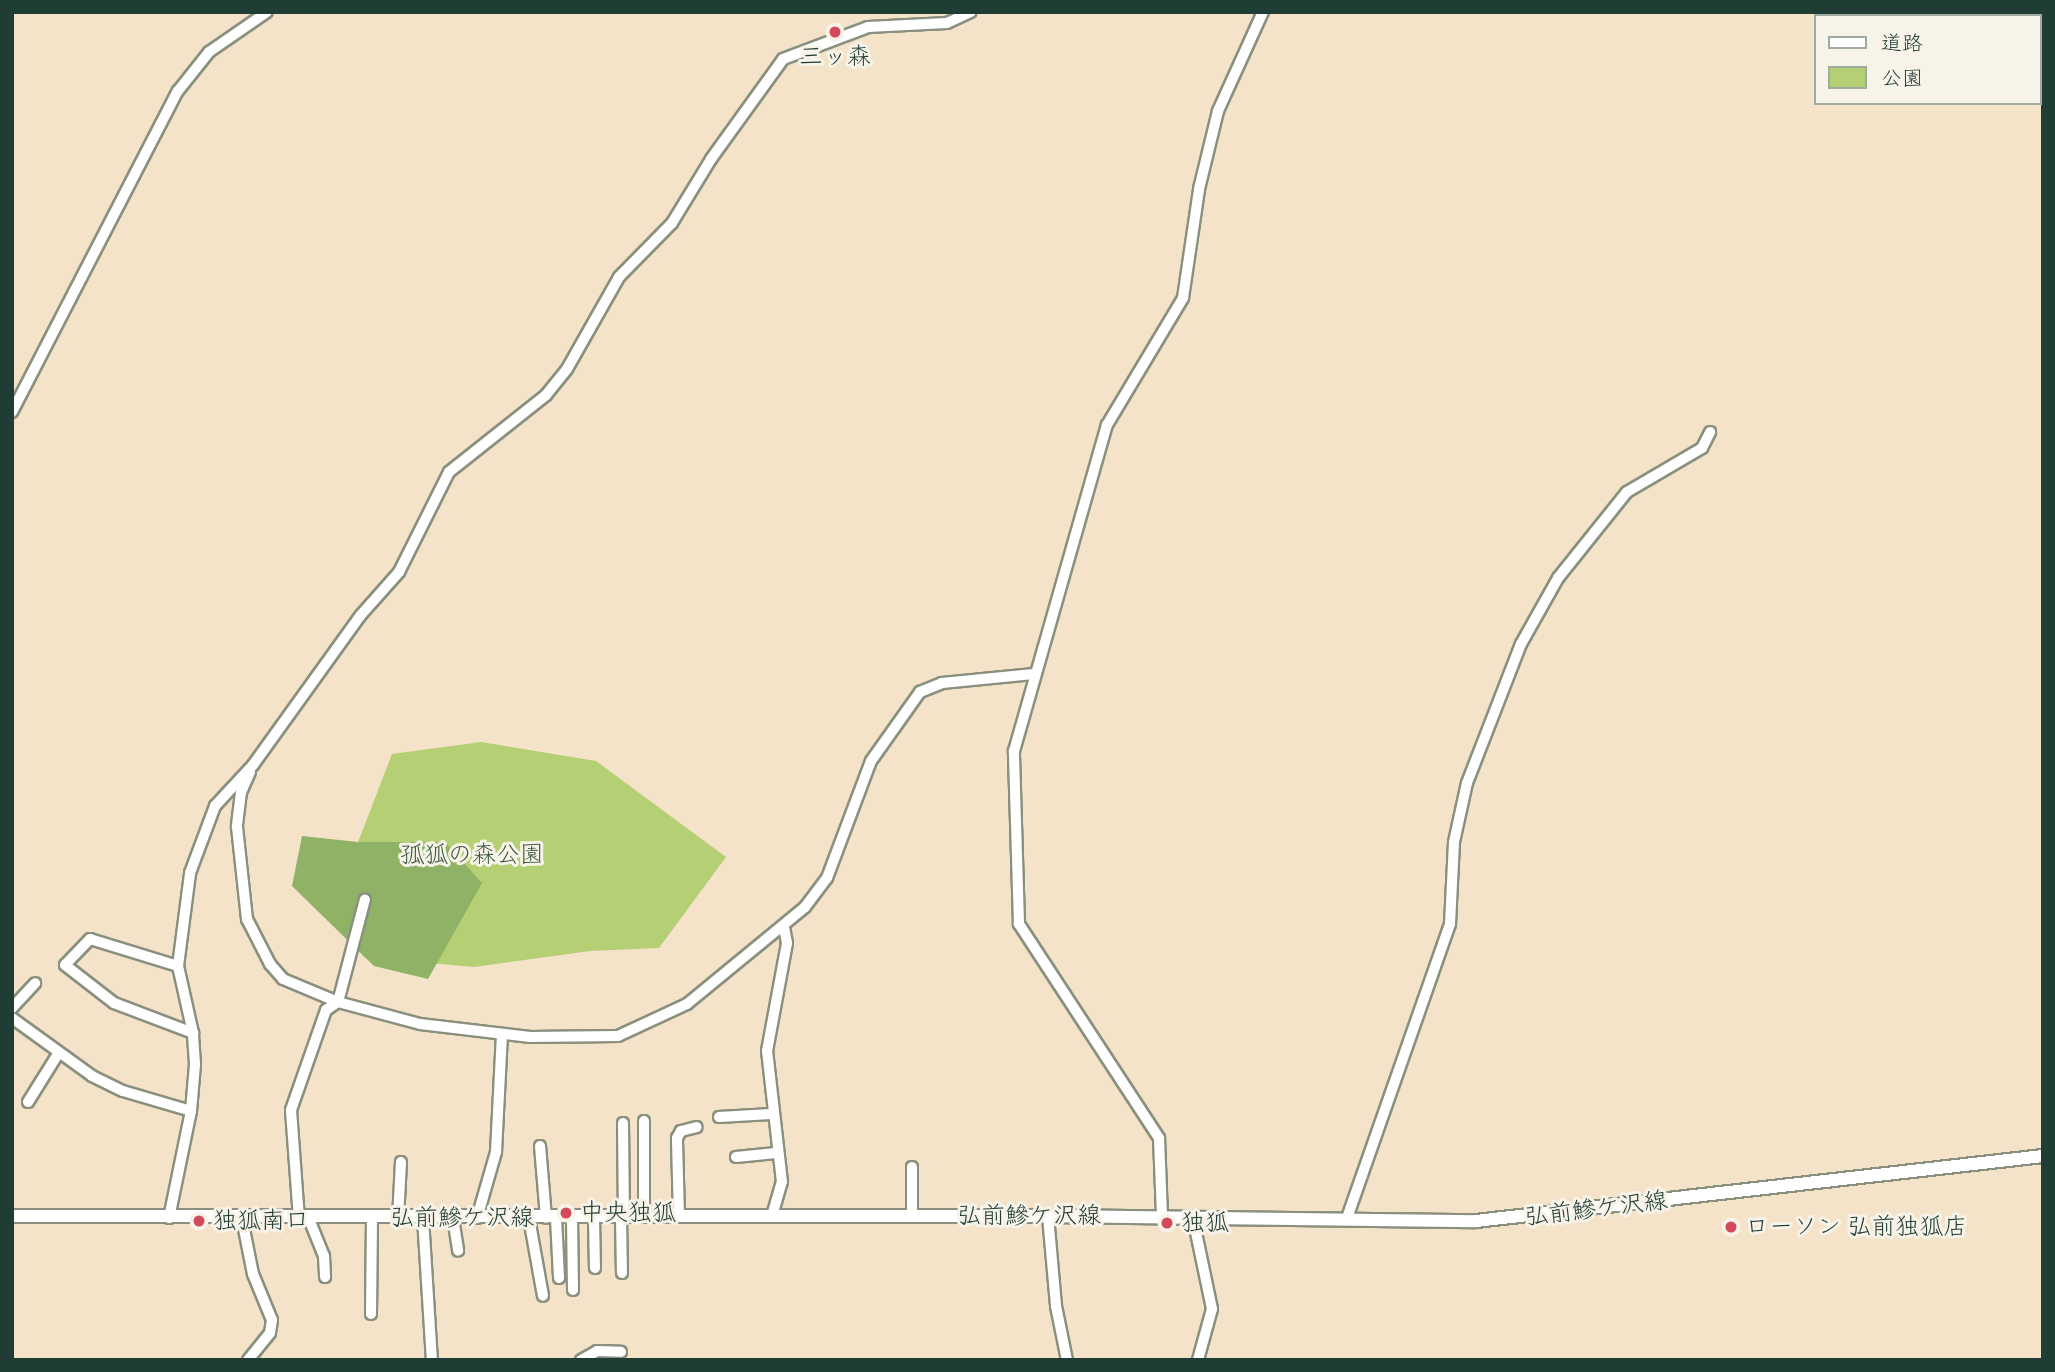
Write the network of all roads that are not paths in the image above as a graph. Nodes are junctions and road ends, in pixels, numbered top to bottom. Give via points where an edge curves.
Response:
1 (267, 12) edge
2 (971, 12) edge
3 (1263, 12) edge
4 (12, 412) edge
5 (1710, 432) dead end
6 (1034, 674) junction
7 (253, 765) junction
8 (365, 899) dead end
9 (783, 927) junction
10 (178, 965) junction
11 (35, 983) dead end
12 (338, 1002) junction
13 (12, 1008) edge
14 (12, 1018) edge
15 (193, 1033) junction
16 (502, 1035) junction
17 (58, 1054) junction
18 (28, 1102) dead end
19 (191, 1111) junction
20 (771, 1114) junction
21 (719, 1117) dead end
22 (644, 1121) dead end
23 (623, 1123) dead end
24 (697, 1127) dead end
25 (540, 1146) dead end
26 (776, 1153) junction
27 (2043, 1156) edge
28 (736, 1157) dead end
29 (401, 1162) dead end
30 (912, 1167) dead end
31 (12, 1216) edge
32 (772, 1216) junction
33 (912, 1216) junction
34 (1048, 1216) junction
35 (1162, 1216) junction
36 (644, 1217) junction
37 (679, 1217) junction
38 (1193, 1217) junction
39 (169, 1218) junction
40 (453, 1218) junction
41 (477, 1218) junction
42 (529, 1218) junction
43 (551, 1218) junction
44 (572, 1218) junction
45 (594, 1218) junction
46 (622, 1218) junction
47 (1347, 1218) junction
48 (242, 1219) junction
49 (304, 1219) junction
50 (372, 1219) junction
51 (398, 1219) junction
52 (423, 1219) junction
53 (458, 1251) dead end
54 (595, 1268) dead end
55 (622, 1273) dead end
56 (325, 1277) dead end
57 (559, 1278) dead end
58 (573, 1290) dead end
59 (543, 1296) dead end
60 (372, 1314) dead end
61 (621, 1352) dead end
62 (247, 1360) edge
63 (432, 1360) edge
64 (581, 1360) edge
65 (1067, 1360) edge
66 (1198, 1360) edge

1 - 4 street via 209,52 178,91
2 - 7 street via 947,23 867,27 783,59 672,223 619,277 568,369 546,395 449,472 399,572 360,616
3 - 6 street via 1218,111 1199,189 1183,298 1107,425
5 - 47 street via 1702,448 1627,492 1558,578 1521,644 1467,783 1454,842 1450,924
6 - 9 street via 942,683 920,692 871,761 827,878
6 - 35 street via 1013,751 1020,924 1159,1138
7 - 10 street via 228,790 205,826 190,873
7 - 12 street via 241,792 237,827 247,919 283,979
8 - 12 street
9 - 16 street via 687,1004 618,1036
9 - 20 street via 787,943 767,1051
10 - 15 street
10 - 15 street via 90,939 65,965 114,1003
11 - 13 street
12 - 16 street via 420,1024
12 - 49 street via 326,1010 291,1110
14 - 17 street
15 - 19 street
16 - 41 street via 496,1152
17 - 18 street
17 - 19 street via 123,1091
19 - 39 street
20 - 21 street
20 - 26 street
22 - 36 street
23 - 46 street
24 - 37 street via 681,1131 677,1138
25 - 43 street
26 - 28 street
26 - 32 street via 782,1182
27 - 47 main road, 弘前鰺ケ沢線 via 1496,1221
29 - 51 street
30 - 33 street
31 - 39 main road, 弘前鰺ケ沢線
32 - 33 main road, 弘前鰺ケ沢線
32 - 37 main road, 弘前鰺ケ沢線
33 - 34 main road, 弘前鰺ケ沢線
34 - 35 main road, 弘前鰺ケ沢線
34 - 65 street via 1056,1306
35 - 38 main road, 弘前鰺ケ沢線
36 - 37 main road, 弘前鰺ケ沢線
36 - 46 main road, 弘前鰺ケ沢線
38 - 47 main road, 弘前鰺ケ沢線
38 - 66 street via 1212,1309
39 - 48 main road, 弘前鰺ケ沢線
40 - 41 main road, 弘前鰺ケ沢線
40 - 52 main road, 弘前鰺ケ沢線
40 - 53 street
41 - 42 main road, 弘前鰺ケ沢線
42 - 43 main road, 弘前鰺ケ沢線
42 - 59 street
43 - 44 main road, 弘前鰺ケ沢線
43 - 57 street
44 - 45 main road, 弘前鰺ケ沢線
44 - 58 street
45 - 46 main road, 弘前鰺ケ沢線
45 - 54 street
46 - 55 street
48 - 49 main road, 弘前鰺ケ沢線
48 - 62 street via 253,1274 272,1320 270,1333
49 - 50 main road, 弘前鰺ケ沢線
49 - 56 street via 324,1256
50 - 51 main road, 弘前鰺ケ沢線
50 - 60 street
51 - 52 main road, 弘前鰺ケ沢線
52 - 63 street
61 - 64 street via 597,1352

